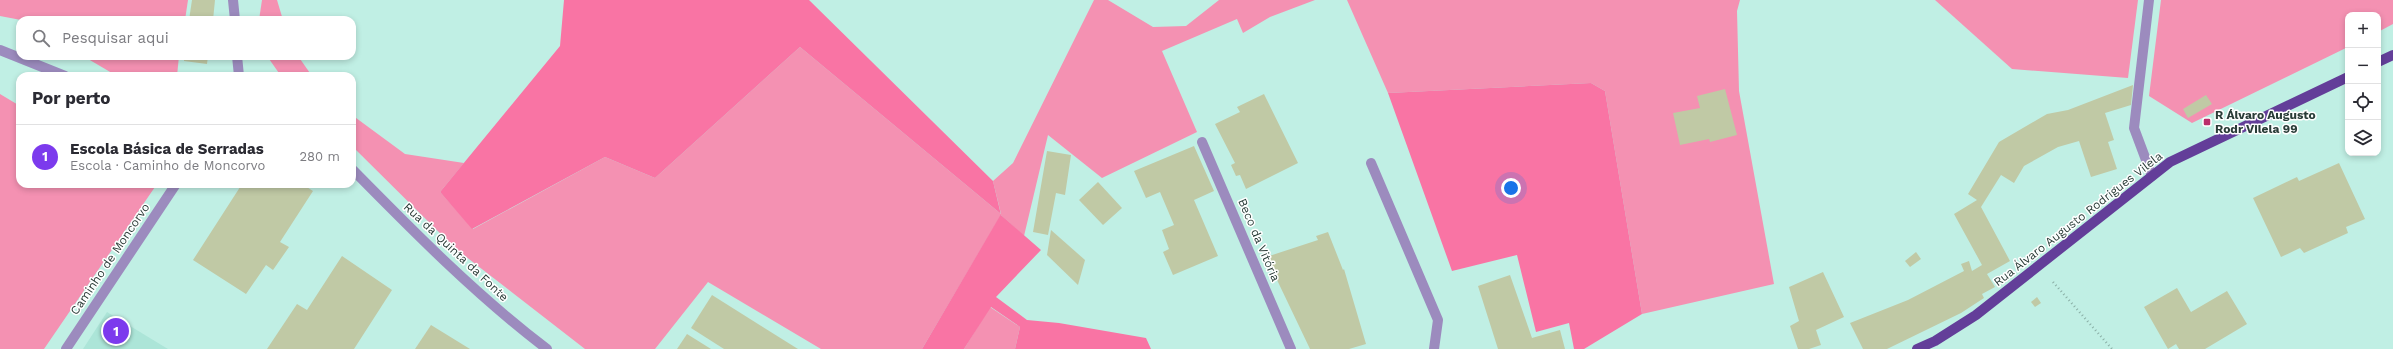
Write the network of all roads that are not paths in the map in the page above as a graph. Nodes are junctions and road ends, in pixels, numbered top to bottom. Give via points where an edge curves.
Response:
1 (233, 0) edge
2 (2149, 0) edge
3 (235, 16) edge
4 (0, 50) edge
5 (2393, 55) edge
6 (16, 56) edge
7 (25, 60) edge
8 (238, 60) edge
9 (2381, 61) edge
10 (55, 72) edge
11 (239, 72) edge
12 (2345, 78) edge
13 (1202, 142) dead end
14 (1371, 163) dead end
15 (356, 173) edge
16 (2152, 176) junction
17 (173, 188) edge
18 (66, 349) edge
19 (547, 349) edge
20 (1292, 349) edge
21 (1434, 349) edge
22 (1917, 349) edge

1 - 3 street
2 - 16 street via 2134,128
4 - 6 street
5 - 9 main road
7 - 10 street
8 - 11 street
12 - 16 main road, Rua Álvaro Augusto Rodrigues Vilela via 2170,162
13 - 20 street, Beco da Vitória
14 - 21 street via 1438,320
15 - 19 street, Rua da Quinta da Fonte via 426,245
16 - 22 main road, Rua Álvaro Augusto Rodrigues Vilela via 1976,315 1935,341
17 - 18 street, Caminho de Moncorvo

